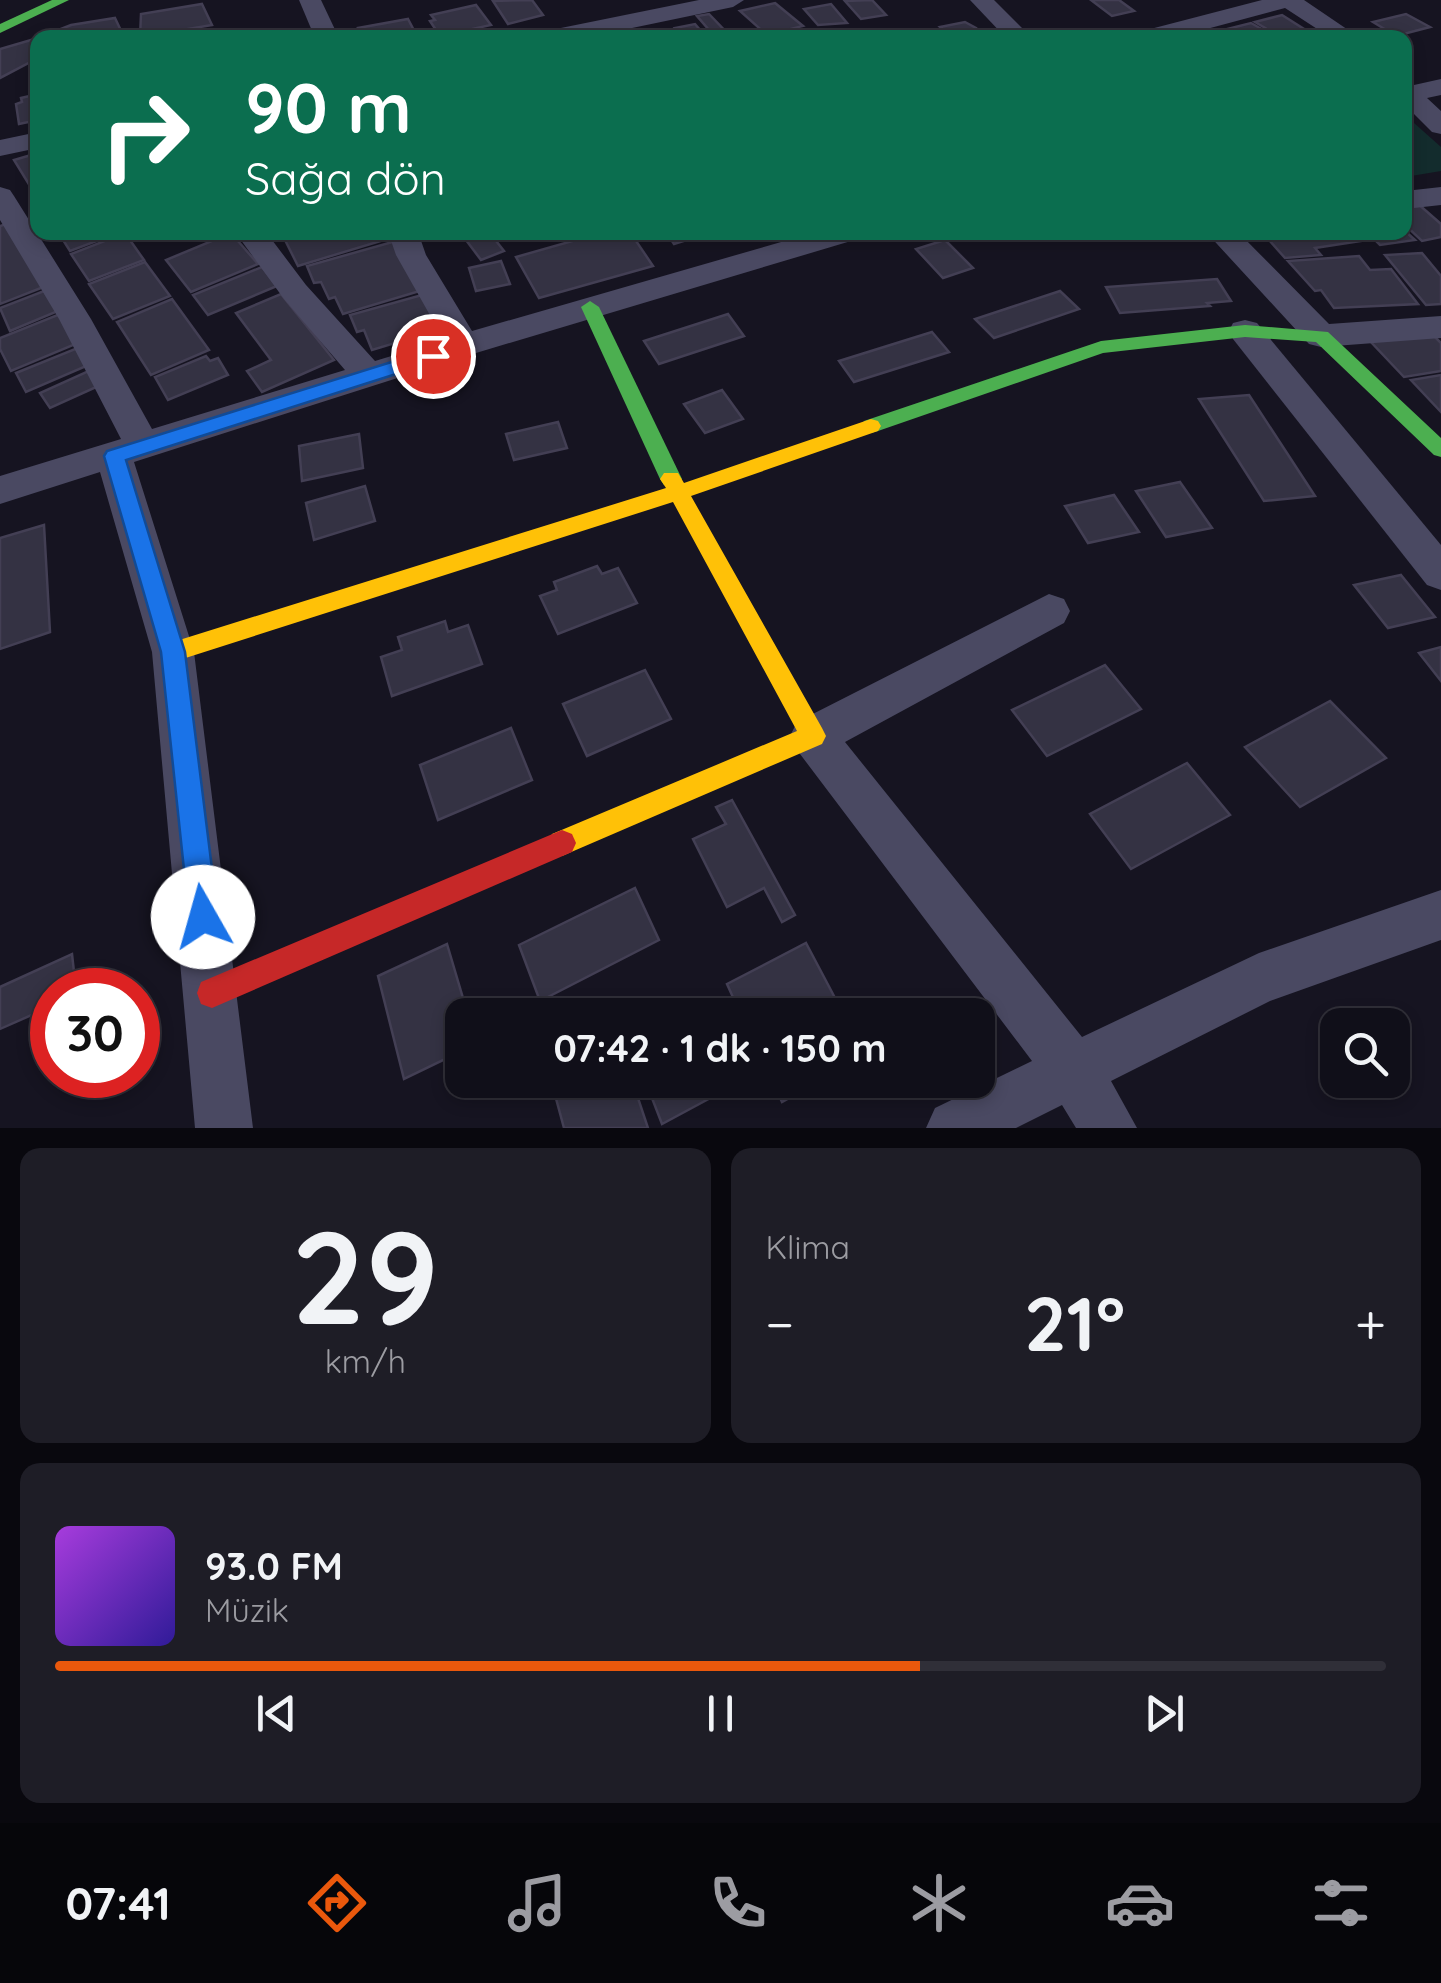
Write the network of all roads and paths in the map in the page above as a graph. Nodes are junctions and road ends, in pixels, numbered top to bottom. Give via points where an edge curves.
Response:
1 (14, 0) edge
2 (79, 0) edge
3 (310, 0) edge
4 (733, 0) edge
5 (980, 0) edge
6 (1288, 0) edge
7 (58, 2) edge
8 (0, 6) edge
9 (0, 29) edge
10 (323, 30) edge
11 (585, 30) edge
12 (1012, 30) edge
13 (1174, 30) edge
14 (1335, 30) edge
15 (1418, 88) edge
16 (1441, 126) edge
17 (30, 142) edge
18 (0, 148) edge
19 (0, 196) edge
20 (1441, 196) edge
21 (1412, 199) edge
22 (256, 240) edge
23 (405, 240) edge
24 (822, 240) edge
25 (1229, 240) edge
26 (590, 307) junction
27 (1441, 327) edge
28 (1245, 331) junction
29 (1321, 336) junction
30 (464, 345) junction
31 (370, 377) junction
32 (1441, 450) edge
33 (129, 452) junction
34 (0, 490) edge
35 (676, 492) junction
36 (1424, 529) edge
37 (1441, 574) edge
38 (1050, 611) dead end
39 (173, 652) junction
40 (813, 736) junction
41 (1441, 915) edge
42 (212, 993) junction
43 (1072, 1069) junction
44 (224, 1128) edge
45 (955, 1128) edge
46 (1108, 1128) edge

1 - 8 street
2 - 7 street
3 - 10 street
4 - 11 street
5 - 12 street
6 - 13 street
6 - 14 street
7 - 9 street
15 - 16 street
17 - 18 street
19 - 33 street via 75,319
20 - 21 street
22 - 31 street
23 - 30 street
24 - 26 street
25 - 29 street
26 - 30 street
26 - 35 street
27 - 29 street
28 - 29 street
28 - 35 street via 1101,347
28 - 36 street
29 - 32 street
30 - 31 street
31 - 33 street
33 - 34 street
33 - 39 street
35 - 39 street
35 - 40 street
36 - 37 street
38 - 40 street
39 - 42 street
40 - 42 street
40 - 43 street
41 - 43 street via 1259,979
42 - 44 street
43 - 45 street
43 - 46 street

